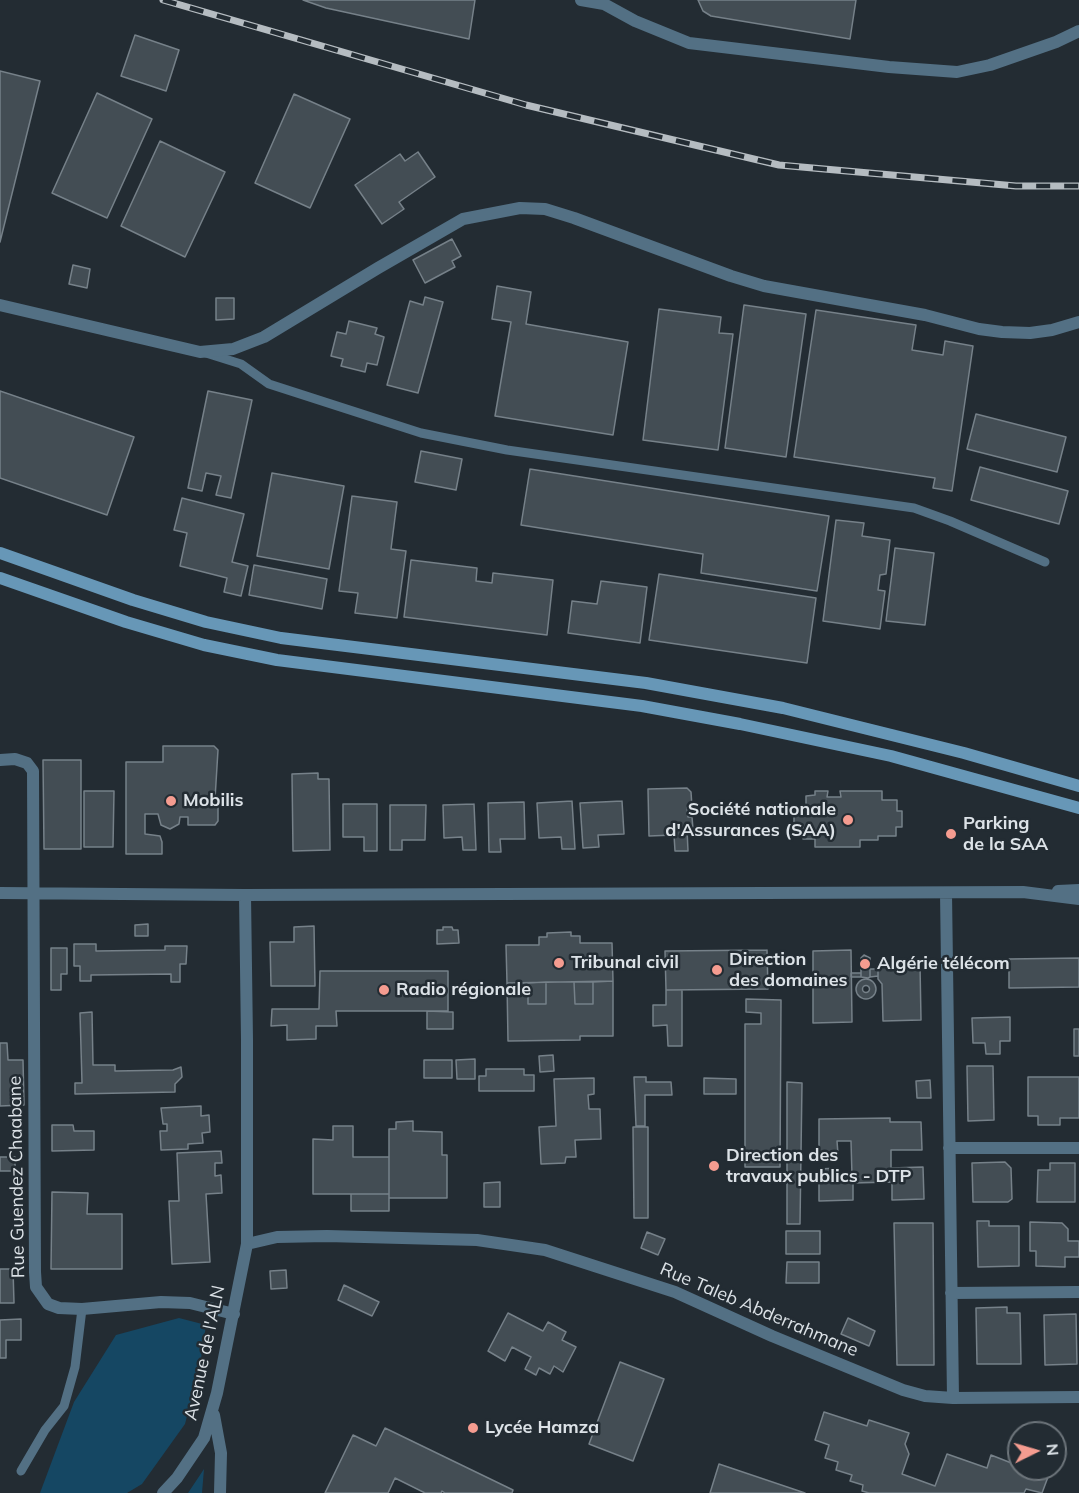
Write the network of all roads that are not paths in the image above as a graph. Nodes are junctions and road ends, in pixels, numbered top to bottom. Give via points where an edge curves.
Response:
1 (582, 0) edge
2 (609, 2) edge
3 (1079, 31) edge
4 (0, 305) edge
5 (1079, 322) edge
6 (200, 352) junction
7 (0, 553) edge
8 (1044, 562) dead end
9 (0, 578) edge
10 (0, 760) edge
11 (1079, 786) edge
12 (1079, 808) edge
13 (1079, 890) edge
14 (1023, 892) junction
15 (0, 893) edge
16 (33, 893) junction
17 (946, 893) junction
18 (245, 895) junction
19 (1079, 899) edge
20 (950, 1148) junction
21 (1079, 1148) edge
22 (247, 1244) junction
23 (1079, 1292) edge
24 (951, 1293) junction
25 (82, 1309) junction
26 (234, 1314) junction
27 (1079, 1396) edge
28 (953, 1398) junction
29 (213, 1411) junction
30 (21, 1471) dead end
31 (163, 1493) edge
32 (220, 1493) edge

1 - 2 street
2 - 3 street via 635,21 689,43 957,72 990,65
4 - 6 street
5 - 6 street via 1030,333 1002,332 764,286 574,218 545,209 520,208 463,219 264,337 233,349
6 - 8 lane via 241,364 269,384 421,433 507,450 914,508
7 - 11 main road via 206,622 410,655 646,683 783,708
9 - 12 main road via 204,645 277,660 642,706 740,724 891,756
10 - 16 street via 27,763 33,771
13 - 14 street
14 - 17 street
14 - 19 street
15 - 16 street
16 - 18 street
16 - 25 street, Rue Guendez Chaabane via 34,1272 36,1287 48,1305
17 - 18 street
17 - 20 street
18 - 22 street, Avenue de l'ALN
20 - 21 street
20 - 24 street
22 - 26 street, Avenue de l'ALN
22 - 28 street, Rue Taleb Abderrahmane via 277,1237 327,1236 477,1240 545,1250 675,1292 903,1390
23 - 24 street
24 - 28 street
25 - 26 street, Rue Guendez Chaabane via 161,1302 190,1303
25 - 30 lane via 75,1367 64,1406
26 - 29 street, Avenue de l'ALN
27 - 28 street, Rue Taleb Abderrahmane
29 - 31 street, Avenue de l'ALN via 204,1438
29 - 32 street via 221,1453

